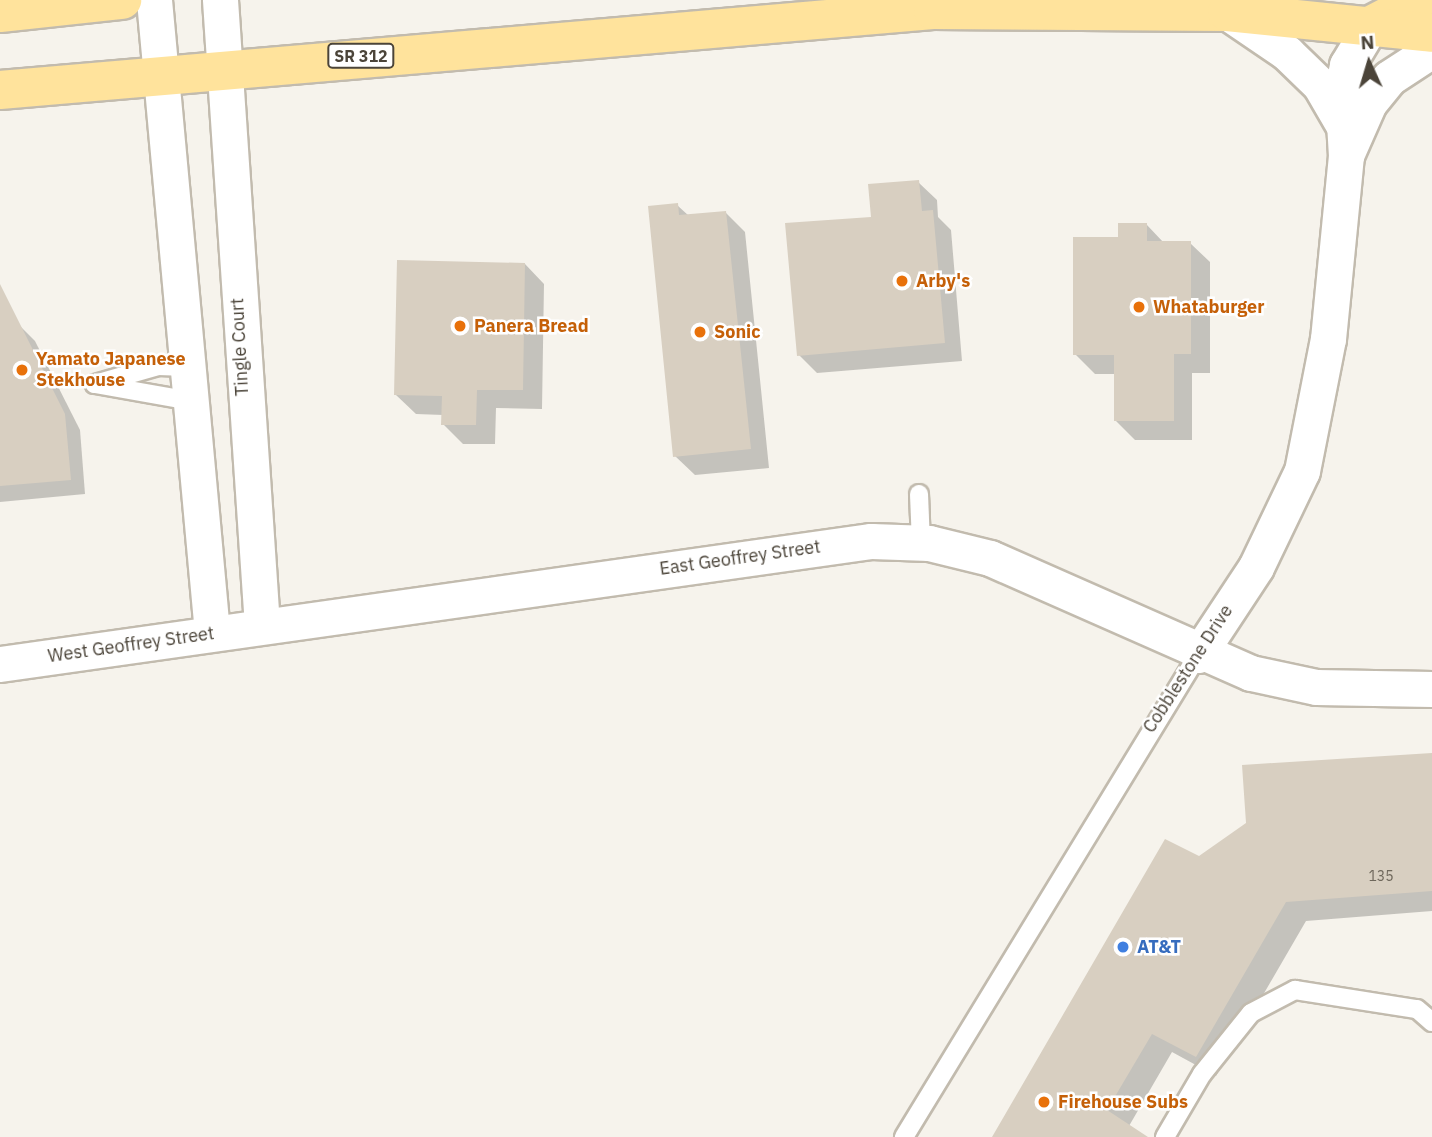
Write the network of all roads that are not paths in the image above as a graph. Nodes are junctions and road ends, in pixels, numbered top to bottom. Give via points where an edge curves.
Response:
1 (122, 0) edge
2 (154, 0) edge
3 (220, 0) edge
4 (1419, 0) edge
5 (1227, 12) junction
6 (0, 13) edge
7 (1371, 26) junction
8 (1432, 33) edge
9 (1432, 50) edge
10 (226, 67) junction
11 (162, 76) junction
12 (0, 90) edge
13 (1344, 140) junction
14 (919, 494) dead end
15 (921, 543) junction
16 (262, 626) junction
17 (212, 633) junction
18 (1198, 654) junction
19 (0, 664) edge
20 (1432, 689) edge
21 (1432, 1022) edge
22 (904, 1137) edge
23 (1165, 1137) edge

1 - 6 main road
2 - 11 street
3 - 10 street, Tingle Court
4 - 7 main road
5 - 7 main road, SR 312
5 - 10 main road, SR 312 via 933,10
5 - 13 street via 1287,53 1320,85
7 - 8 main road, SR 312
7 - 13 street, Cobblestone Drive via 1347,65
9 - 13 street, Cobblestone Drive via 1389,78
10 - 11 main road, SR 312
10 - 16 street, Tingle Court
11 - 12 main road, SR 312
11 - 17 street
13 - 18 street, Cobblestone Drive via 1328,339 1302,471 1256,567
14 - 15 lane
15 - 16 street, East Geoffrey Street via 819,546
15 - 18 street, East Geoffrey Street via 990,558
16 - 17 street, West Geoffrey Street
17 - 19 street, West Geoffrey Street
18 - 20 street, East Geoffrey Street via 1316,687
18 - 22 lane, Cobblestone Drive
21 - 23 lane via 1417,1009 1295,990 1251,1013 1202,1074

